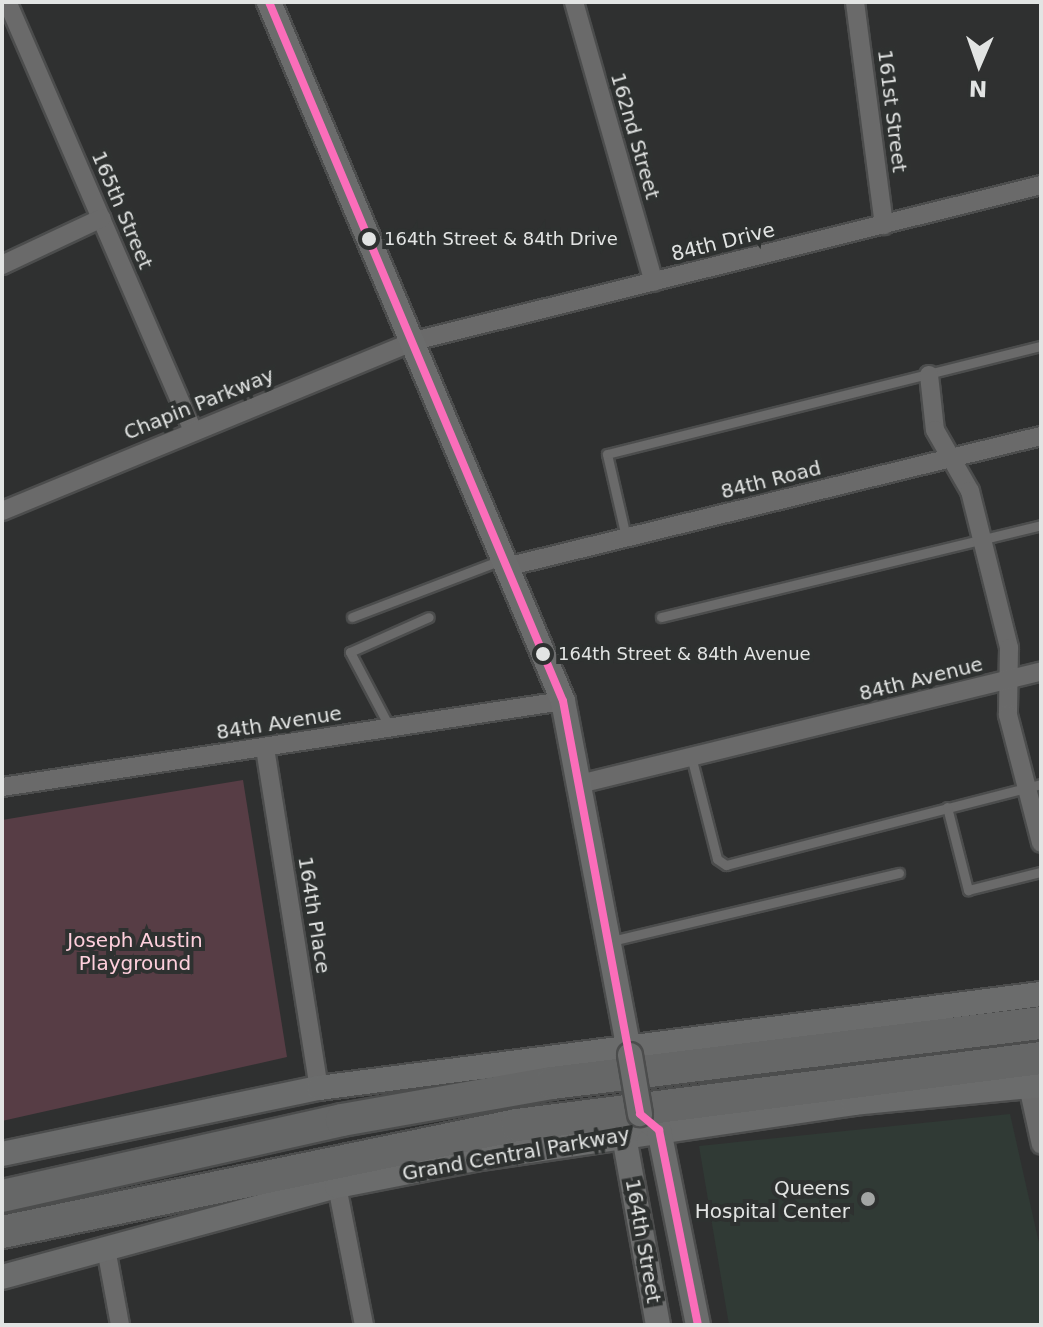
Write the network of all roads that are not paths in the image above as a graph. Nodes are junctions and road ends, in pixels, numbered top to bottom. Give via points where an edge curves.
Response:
1 (269, 2) edge
2 (287, 2) edge
3 (574, 2) edge
4 (855, 2) edge
5 (10, 8) edge
6 (290, 49) junction
7 (1041, 185) edge
8 (102, 218) junction
9 (884, 225) junction
10 (2, 265) edge
11 (654, 282) junction
12 (414, 341) junction
13 (1041, 346) edge
14 (929, 375) junction
15 (193, 430) junction
16 (1041, 436) edge
17 (952, 458) junction
18 (2, 511) edge
19 (1041, 525) edge
20 (626, 538) junction
21 (982, 540) junction
22 (509, 562) junction
23 (352, 617) dead end
24 (429, 617) dead end
25 (661, 617) dead end
26 (1041, 671) edge
27 (1007, 680) junction
28 (563, 701) junction
29 (390, 728) junction
30 (265, 748) junction
31 (692, 760) junction
32 (579, 784) junction
33 (1033, 786) edge
34 (2, 787) edge
35 (947, 807) junction
36 (1041, 843) edge
37 (1041, 872) edge
38 (899, 873) dead end
39 (608, 941) junction
40 (1041, 994) edge
41 (1041, 1023) edge
42 (629, 1050) junction
43 (1037, 1076) edge
44 (319, 1088) junction
45 (640, 1114) junction
46 (659, 1130) junction
47 (624, 1136) junction
48 (1041, 1145) edge
49 (2, 1154) edge
50 (337, 1186) junction
51 (2, 1196) edge
52 (2, 1232) edge
53 (107, 1254) junction
54 (2, 1277) edge
55 (120, 1325) edge
56 (364, 1325) edge
57 (658, 1325) edge
58 (698, 1325) edge

1 - 6 main road
2 - 6 main road
3 - 11 street, 162nd Street
4 - 9 street, 161st Street
5 - 8 street, 165th Street
6 - 12 main road
7 - 9 street, 84th Drive
8 - 10 street
8 - 15 street, 165th Street
9 - 11 street, 84th Drive
11 - 12 street, 84th Drive
12 - 15 street, Chapin Parkway
12 - 22 main road
13 - 14 lane
14 - 17 street via 935,430
14 - 20 lane via 607,454
15 - 18 street, Chapin Parkway
16 - 17 street, 84th Road
17 - 20 street, 84th Road
17 - 21 street via 970,491
19 - 21 lane
20 - 22 street, 84th Road
21 - 25 lane
21 - 27 street via 1009,648
22 - 23 lane
22 - 28 main road
24 - 29 lane via 350,652
26 - 27 street, 84th Avenue
27 - 31 street, 84th Avenue
27 - 33 street
28 - 29 street, 84th Avenue
28 - 32 main road
29 - 30 street, 84th Avenue
30 - 34 street, 84th Avenue
30 - 44 street, 164th Place
31 - 32 street, 84th Avenue
31 - 35 lane via 717,859 726,865
32 - 39 main road
33 - 35 lane
33 - 36 street
35 - 37 lane via 968,890
38 - 39 lane
39 - 42 main road
40 - 42 main road
41 - 51 highway via 523,1088
42 - 44 main road
42 - 45 main road, bridge
43 - 46 main road, Grand Central Parkway
43 - 48 street
43 - 52 highway, Grand Central Parkway via 501,1127
44 - 49 main road
45 - 46 main road
45 - 47 main road
46 - 47 main road, Grand Central Parkway
46 - 58 main road, 164th Street
47 - 50 main road, Grand Central Parkway
47 - 57 main road, 164th Street
50 - 53 main road, Grand Central Parkway
50 - 56 street
53 - 54 main road, Grand Central Parkway
53 - 55 street

